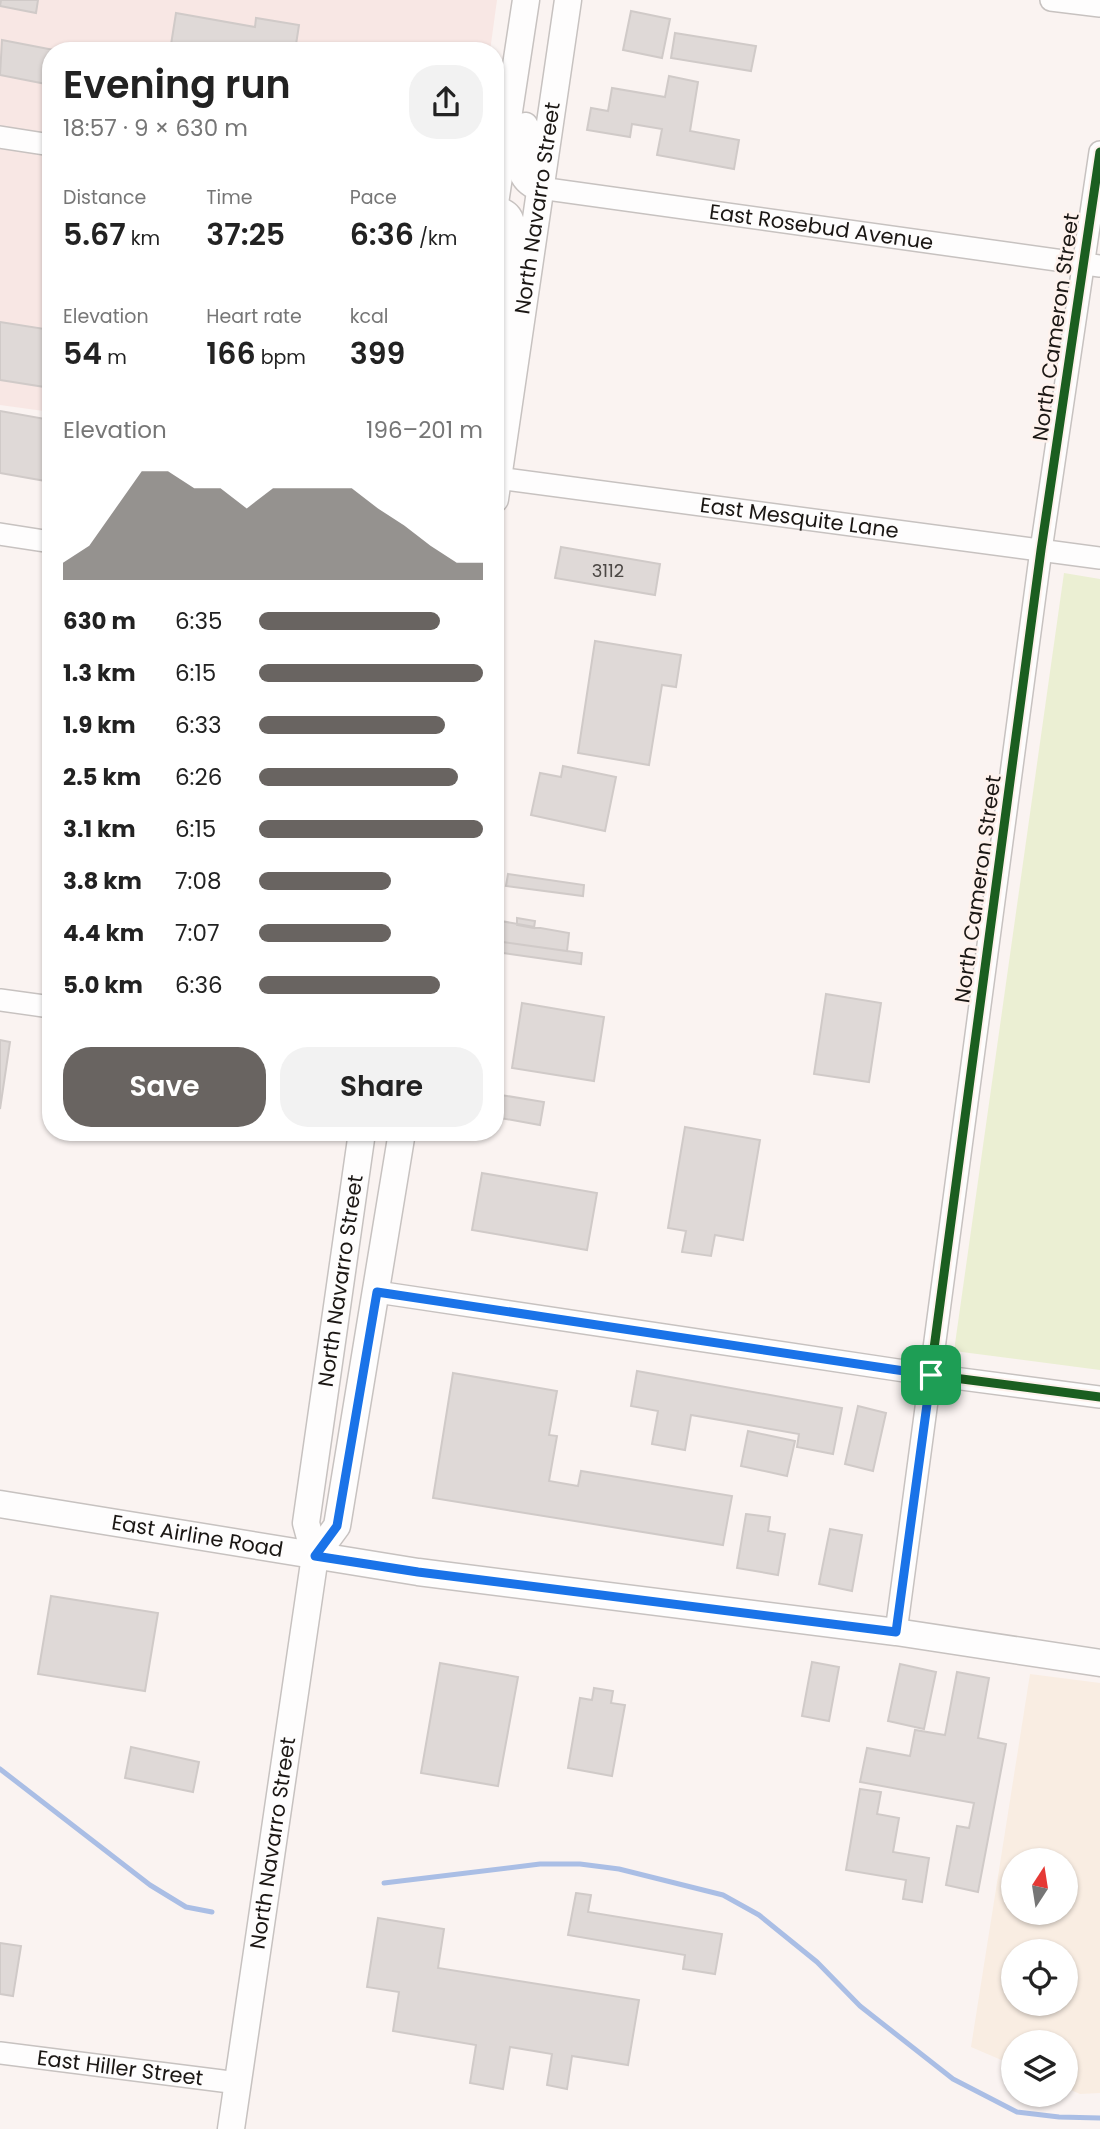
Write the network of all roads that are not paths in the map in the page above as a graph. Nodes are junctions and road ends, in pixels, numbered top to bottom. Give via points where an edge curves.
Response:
1 (526, 0) edge
2 (535, 0) edge
3 (568, 0) edge
4 (1051, 0) edge
5 (1100, 6) edge
6 (0, 138) edge
7 (42, 144) edge
8 (504, 144) edge
9 (1100, 152) edge
10 (540, 188) junction
11 (504, 211) edge
12 (1091, 265) edge
13 (504, 297) edge
14 (504, 439) edge
15 (504, 489) edge
16 (0, 534) edge
17 (42, 541) edge
18 (1041, 550) junction
19 (1100, 558) edge
20 (0, 1000) edge
21 (42, 1006) edge
22 (361, 1141) edge
23 (401, 1141) edge
24 (377, 1292) junction
25 (931, 1375) junction
26 (1100, 1397) edge
27 (0, 1504) edge
28 (315, 1556) junction
29 (896, 1632) junction
30 (1100, 1663) edge
31 (0, 2053) edge
32 (238, 2083) junction
33 (231, 2129) edge

1 - 8 main road, North Navarro Street
2 - 10 main road via 539,12 521,160 527,183
3 - 10 main road, North Navarro Street
4 - 5 street
6 - 7 street
9 - 12 street, North Cameron Street
10 - 12 street, East Rosebud Avenue
10 - 14 main road, North Navarro Street
11 - 13 main road via 513,231
12 - 18 street, North Cameron Street
15 - 18 street, East Mesquite Lane
16 - 17 street
18 - 19 street, East Mesquite Lane
18 - 25 street, North Cameron Street
20 - 21 street
22 - 28 main road, North Navarro Street via 306,1523
23 - 24 main road, North Navarro Street
24 - 25 street
24 - 28 main road, North Navarro Street via 337,1526
25 - 26 street
25 - 29 street, North Cameron Street
27 - 28 main road, East Airline Road
28 - 29 main road, East Airline Road
28 - 32 main road, North Navarro Street
29 - 30 main road, East Airline Road
31 - 32 street, East Hiller Street
32 - 33 main road, North Navarro Street

